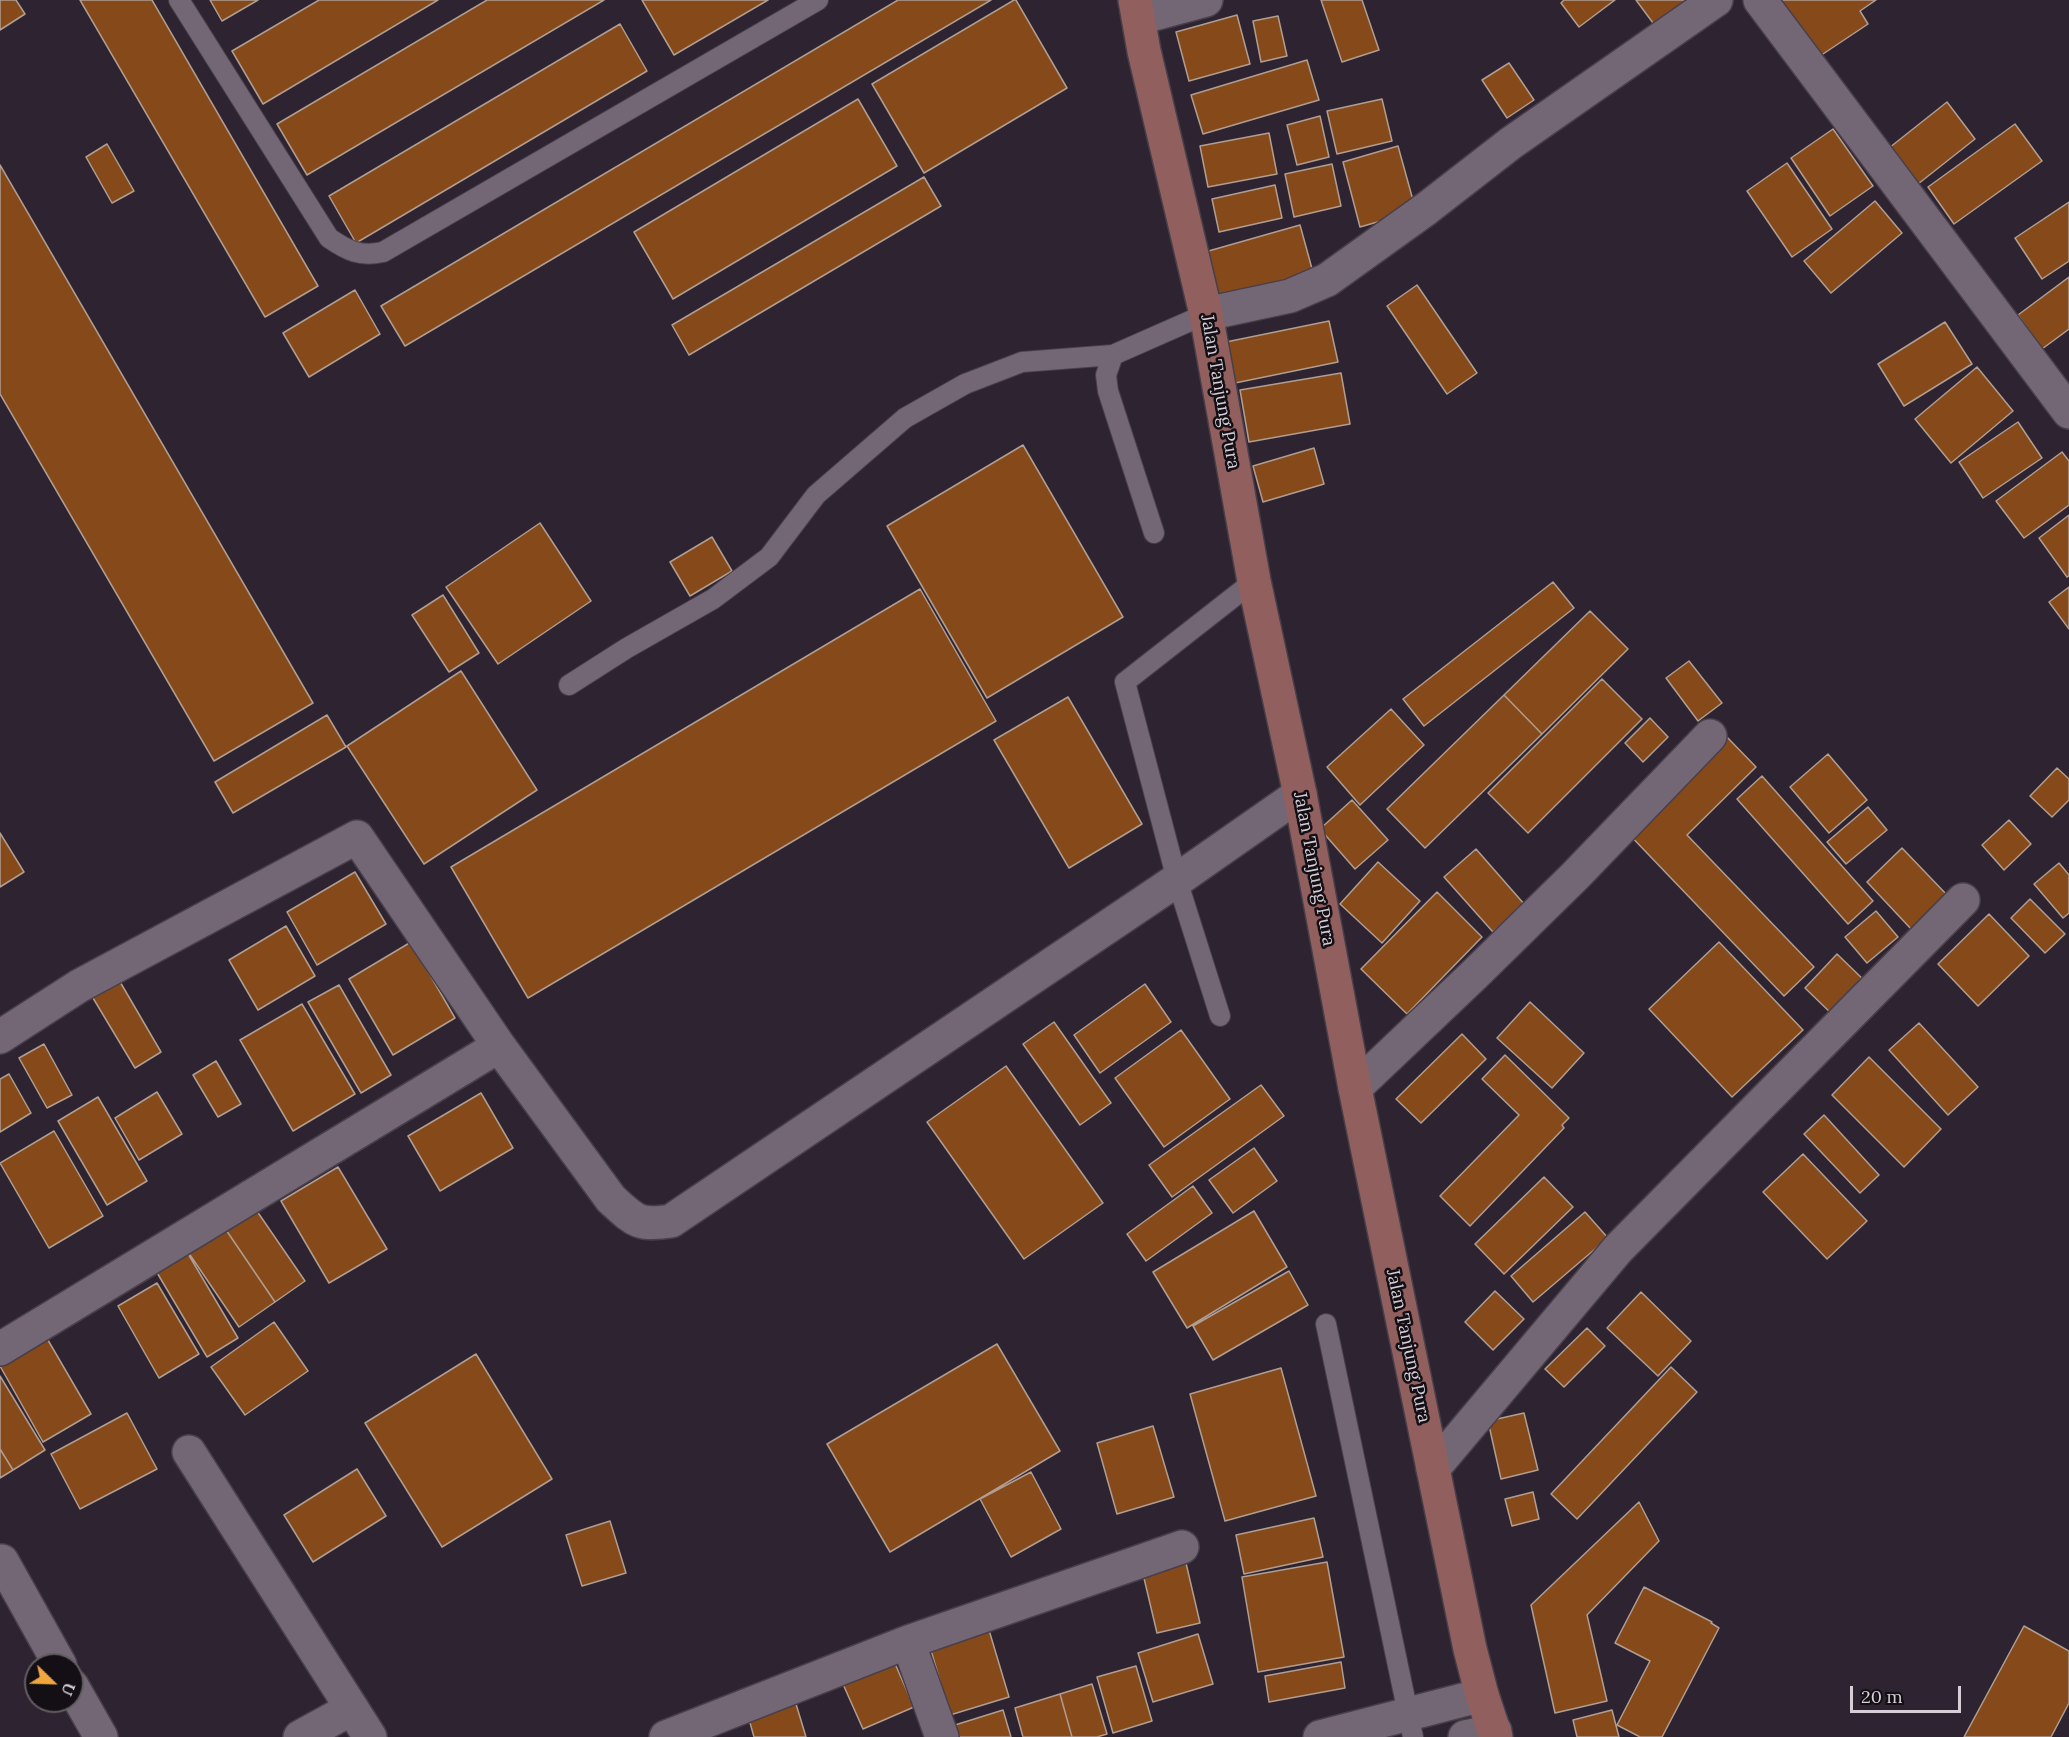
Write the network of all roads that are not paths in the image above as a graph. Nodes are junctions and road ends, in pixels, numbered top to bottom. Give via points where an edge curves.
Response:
1 (179, 0) edge
2 (818, 0) edge
3 (1206, 0) edge
4 (1716, 0) edge
5 (1760, 0) edge
6 (1137, 9) edge
7 (1206, 314) junction
8 (1113, 356) junction
9 (2069, 412) edge
10 (1154, 533) dead end
11 (1254, 581) junction
12 (569, 686) dead end
13 (1710, 735) dead end
14 (1300, 794) junction
15 (1177, 880) junction
16 (1963, 900) dead end
17 (1220, 1016) dead end
18 (0, 1037) edge
19 (499, 1046) junction
20 (1355, 1088) junction
21 (1326, 1324) dead end
22 (0, 1349) edge
23 (189, 1452) dead end
24 (1433, 1469) junction
25 (1182, 1547) dead end
26 (2, 1560) dead end
27 (908, 1642) junction
28 (53, 1653) edge
29 (1482, 1695) junction
30 (84, 1707) edge
31 (351, 1709) junction
32 (1411, 1725) edge
33 (1486, 1735) edge
34 (101, 1737) edge
35 (300, 1737) edge
36 (370, 1737) edge
37 (666, 1737) edge
38 (942, 1737) edge
39 (1320, 1737) edge

1 - 2 lane via 329,238 368,256 383,252
3 - 6 street
4 - 7 street via 1511,143 1327,280 1290,296
5 - 9 street
6 - 7 street, Jalan Tanjung Pura
7 - 8 lane
7 - 11 street, Jalan Tanjung Pura
8 - 10 lane via 1106,375 1108,391
8 - 12 lane via 1022,362 965,384 905,418 816,495 769,557 713,599
11 - 14 street, Jalan Tanjung Pura
11 - 15 lane via 1125,682
13 - 20 street via 1575,876
14 - 15 street
14 - 20 street, Jalan Tanjung Pura
15 - 17 lane
15 - 19 street via 671,1221 648,1224 632,1219 611,1199
16 - 24 street via 1618,1249
18 - 19 street via 79,986 357,837
19 - 22 street
20 - 24 street, Jalan Tanjung Pura
21 - 32 lane
23 - 31 street
24 - 29 street, Jalan Tanjung Pura
25 - 27 street
26 - 28 street
27 - 37 street
27 - 38 street
29 - 32 street
29 - 33 street, Jalan Tanjung Pura
30 - 34 street
31 - 35 street
31 - 36 street
32 - 39 street

